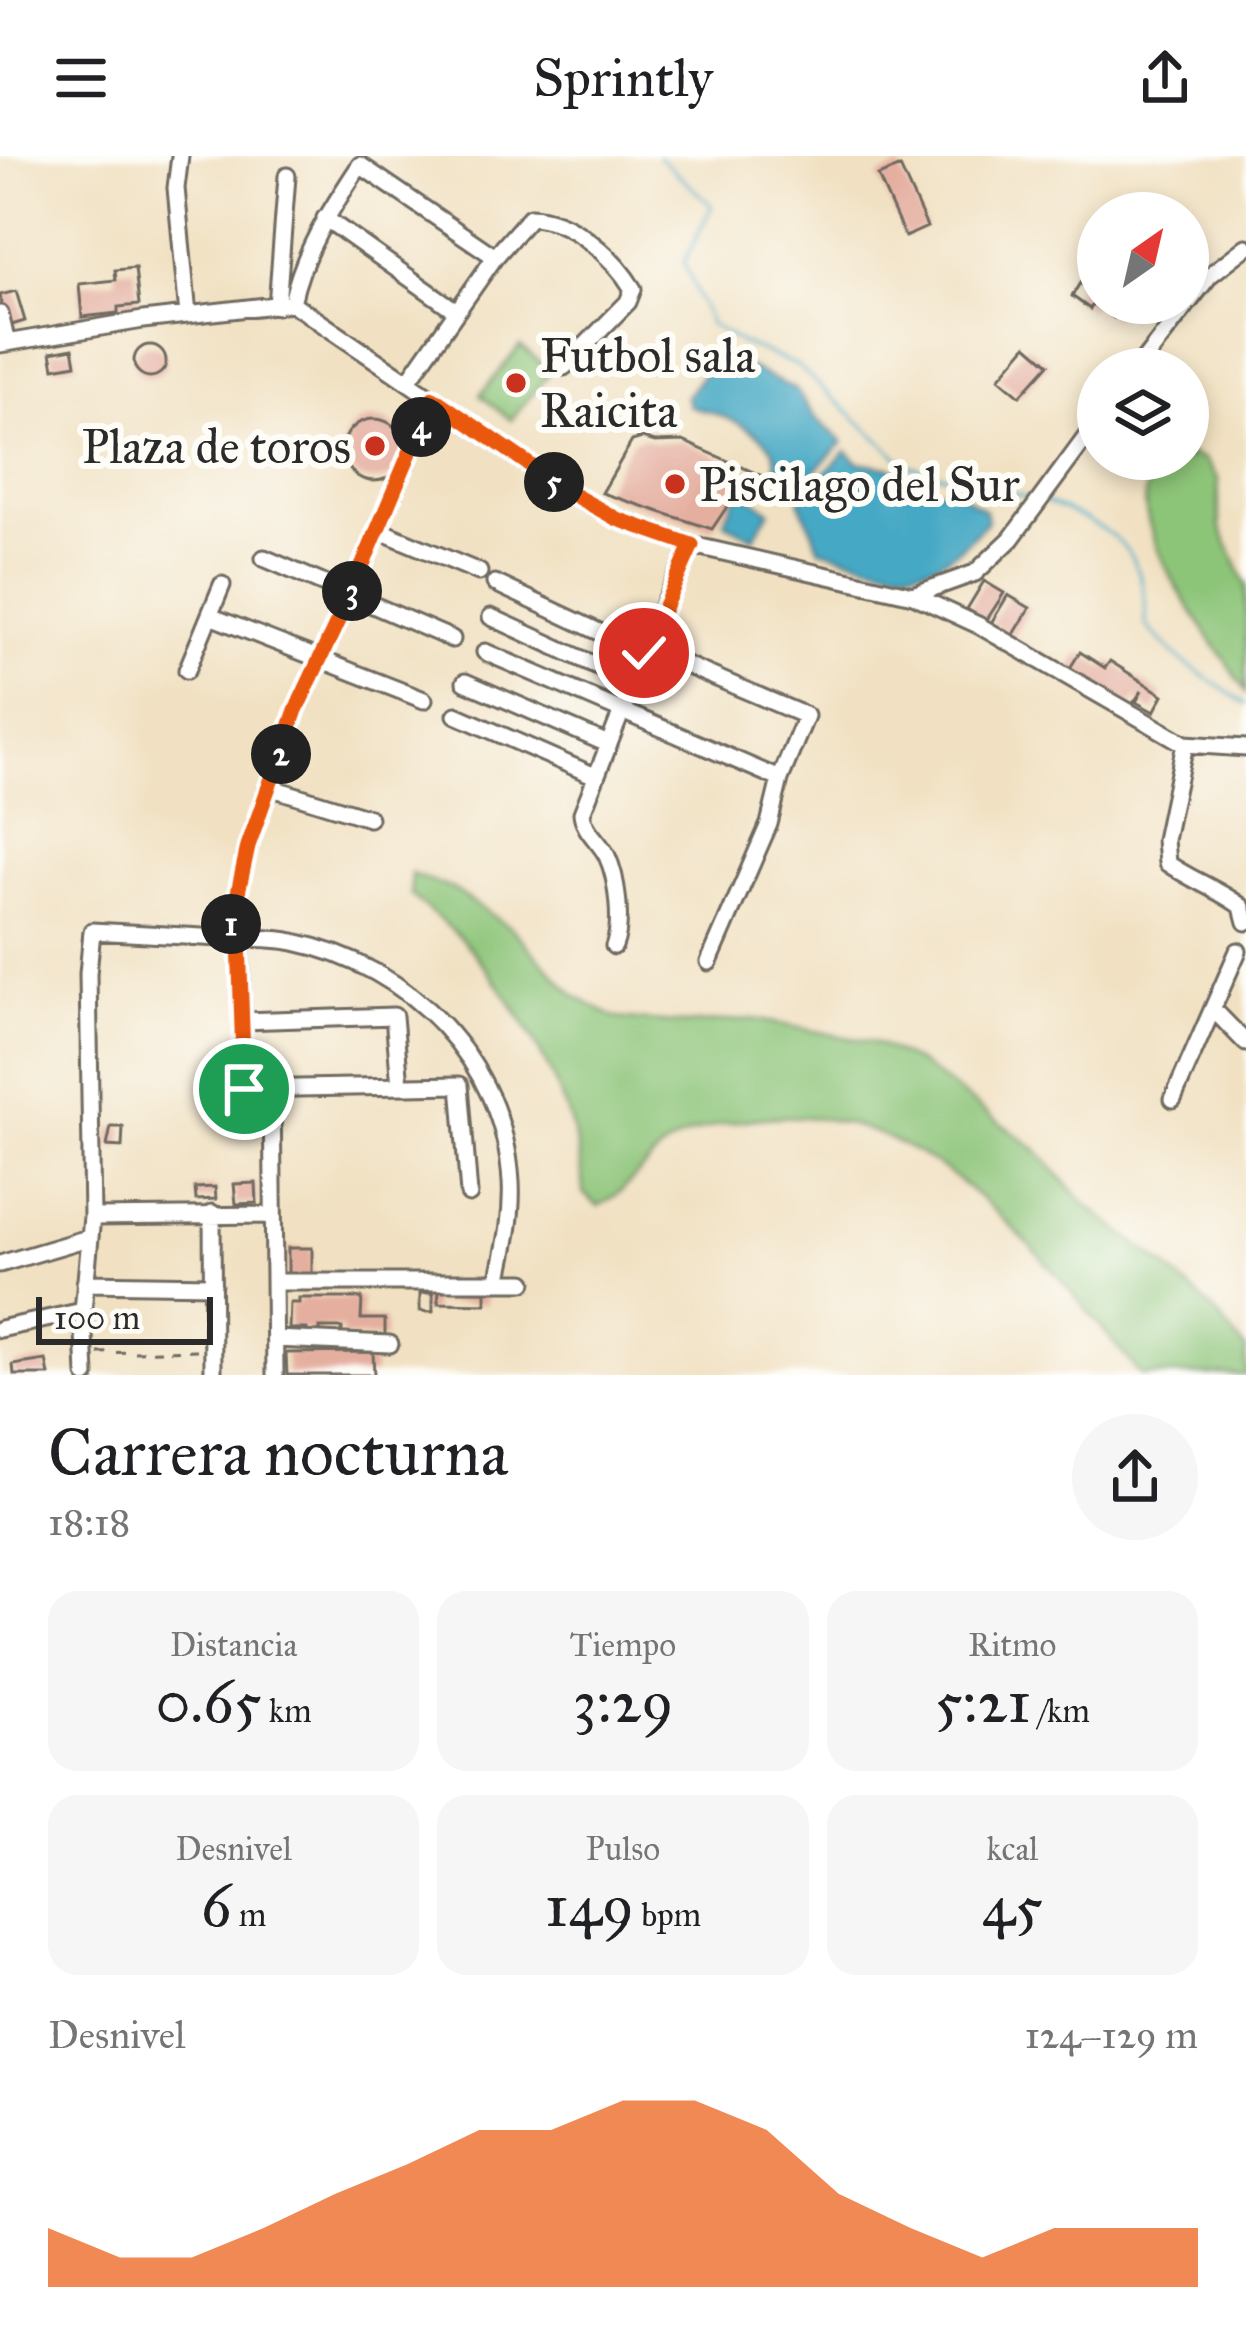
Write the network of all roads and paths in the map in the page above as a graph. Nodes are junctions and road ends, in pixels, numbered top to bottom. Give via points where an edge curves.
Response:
1 (180, 156) edge
2 (287, 176) dead end
3 (325, 218) junction
4 (1246, 247) edge
5 (495, 257) junction
6 (284, 304) junction
7 (456, 311) junction
8 (0, 314) edge
9 (188, 315) junction
10 (3, 344) edge
11 (1153, 348) edge
12 (564, 367) dead end
13 (408, 381) junction
14 (433, 398) junction
15 (1077, 450) edge
16 (378, 530) junction
17 (692, 545) junction
18 (264, 558) dead end
19 (478, 572) dead end
20 (495, 583) dead end
21 (222, 585) dead end
22 (350, 595) junction
23 (913, 595) junction
24 (210, 616) junction
25 (491, 617) dead end
26 (452, 639) dead end
27 (645, 651) junction
28 (485, 652) dead end
29 (320, 658) junction
30 (187, 670) dead end
31 (465, 682) dead end
32 (632, 682) junction
33 (424, 700) dead end
34 (620, 713) junction
35 (456, 715) dead end
36 (608, 744) junction
37 (1185, 744) junction
38 (1246, 748) edge
39 (595, 776) junction
40 (780, 779) junction
41 (269, 787) junction
42 (369, 818) dead end
43 (1246, 924) edge
44 (234, 938) junction
45 (614, 946) dead end
46 (1242, 957) edge
47 (709, 962) dead end
48 (1213, 1009) junction
49 (242, 1022) junction
50 (1246, 1042) edge
51 (400, 1087) junction
52 (272, 1089) junction
53 (1173, 1100) dead end
54 (470, 1194) dead end
55 (212, 1214) junction
56 (273, 1215) junction
57 (92, 1217) junction
58 (88, 1238) junction
59 (0, 1264) edge
60 (274, 1282) junction
61 (498, 1282) junction
62 (524, 1282) dead end
63 (85, 1283) junction
64 (213, 1285) junction
65 (83, 1311) junction
66 (0, 1329) edge
67 (275, 1339) junction
68 (390, 1343) dead end
69 (213, 1349) junction
70 (85, 1353) junction
71 (86, 1375) edge
72 (213, 1375) edge
73 (275, 1375) edge

1 - 9 street
2 - 6 street
3 - 5 street via 360,165
3 - 6 street
3 - 7 street
4 - 11 street via 1210,275
5 - 7 street
5 - 12 street via 530,217 546,217 574,230 625,276 633,289 628,302
6 - 9 street
6 - 13 street
7 - 13 street
8 - 10 street
9 - 10 street
13 - 14 street
14 - 16 street
14 - 17 street via 572,494
15 - 23 street via 975,573
16 - 19 street
16 - 22 street
17 - 23 street
17 - 27 street
18 - 22 street
20 - 27 street
21 - 24 street
22 - 26 street
22 - 29 street
23 - 37 street
24 - 29 street
24 - 30 street
25 - 32 street
27 - 32 street
27 - 40 street via 806,716
28 - 34 street
29 - 33 street
29 - 41 street
31 - 36 street
32 - 34 street
34 - 36 street
34 - 40 street
35 - 39 street
36 - 39 street
37 - 38 street
37 - 43 street via 1167,863 1242,907
39 - 45 street via 582,813 611,867
40 - 47 street via 769,824
41 - 42 street
41 - 44 street via 248,846
43 - 46 street
44 - 49 street
44 - 57 street via 92,931
44 - 61 street via 289,940 384,974 459,1042 486,1085 512,1183
46 - 48 street
48 - 50 street
48 - 53 street
49 - 51 street via 394,1016
49 - 52 street via 244,1089
51 - 52 street
51 - 54 street via 460,1085
52 - 56 street
55 - 56 street
55 - 57 street
55 - 64 street
56 - 60 street
57 - 58 street
58 - 59 street
58 - 63 street
60 - 61 street
60 - 67 street
61 - 62 street
63 - 64 street
63 - 65 street
64 - 69 street
65 - 66 street
65 - 70 street
67 - 68 street
67 - 73 street
69 - 70 path
69 - 72 street
70 - 71 street

